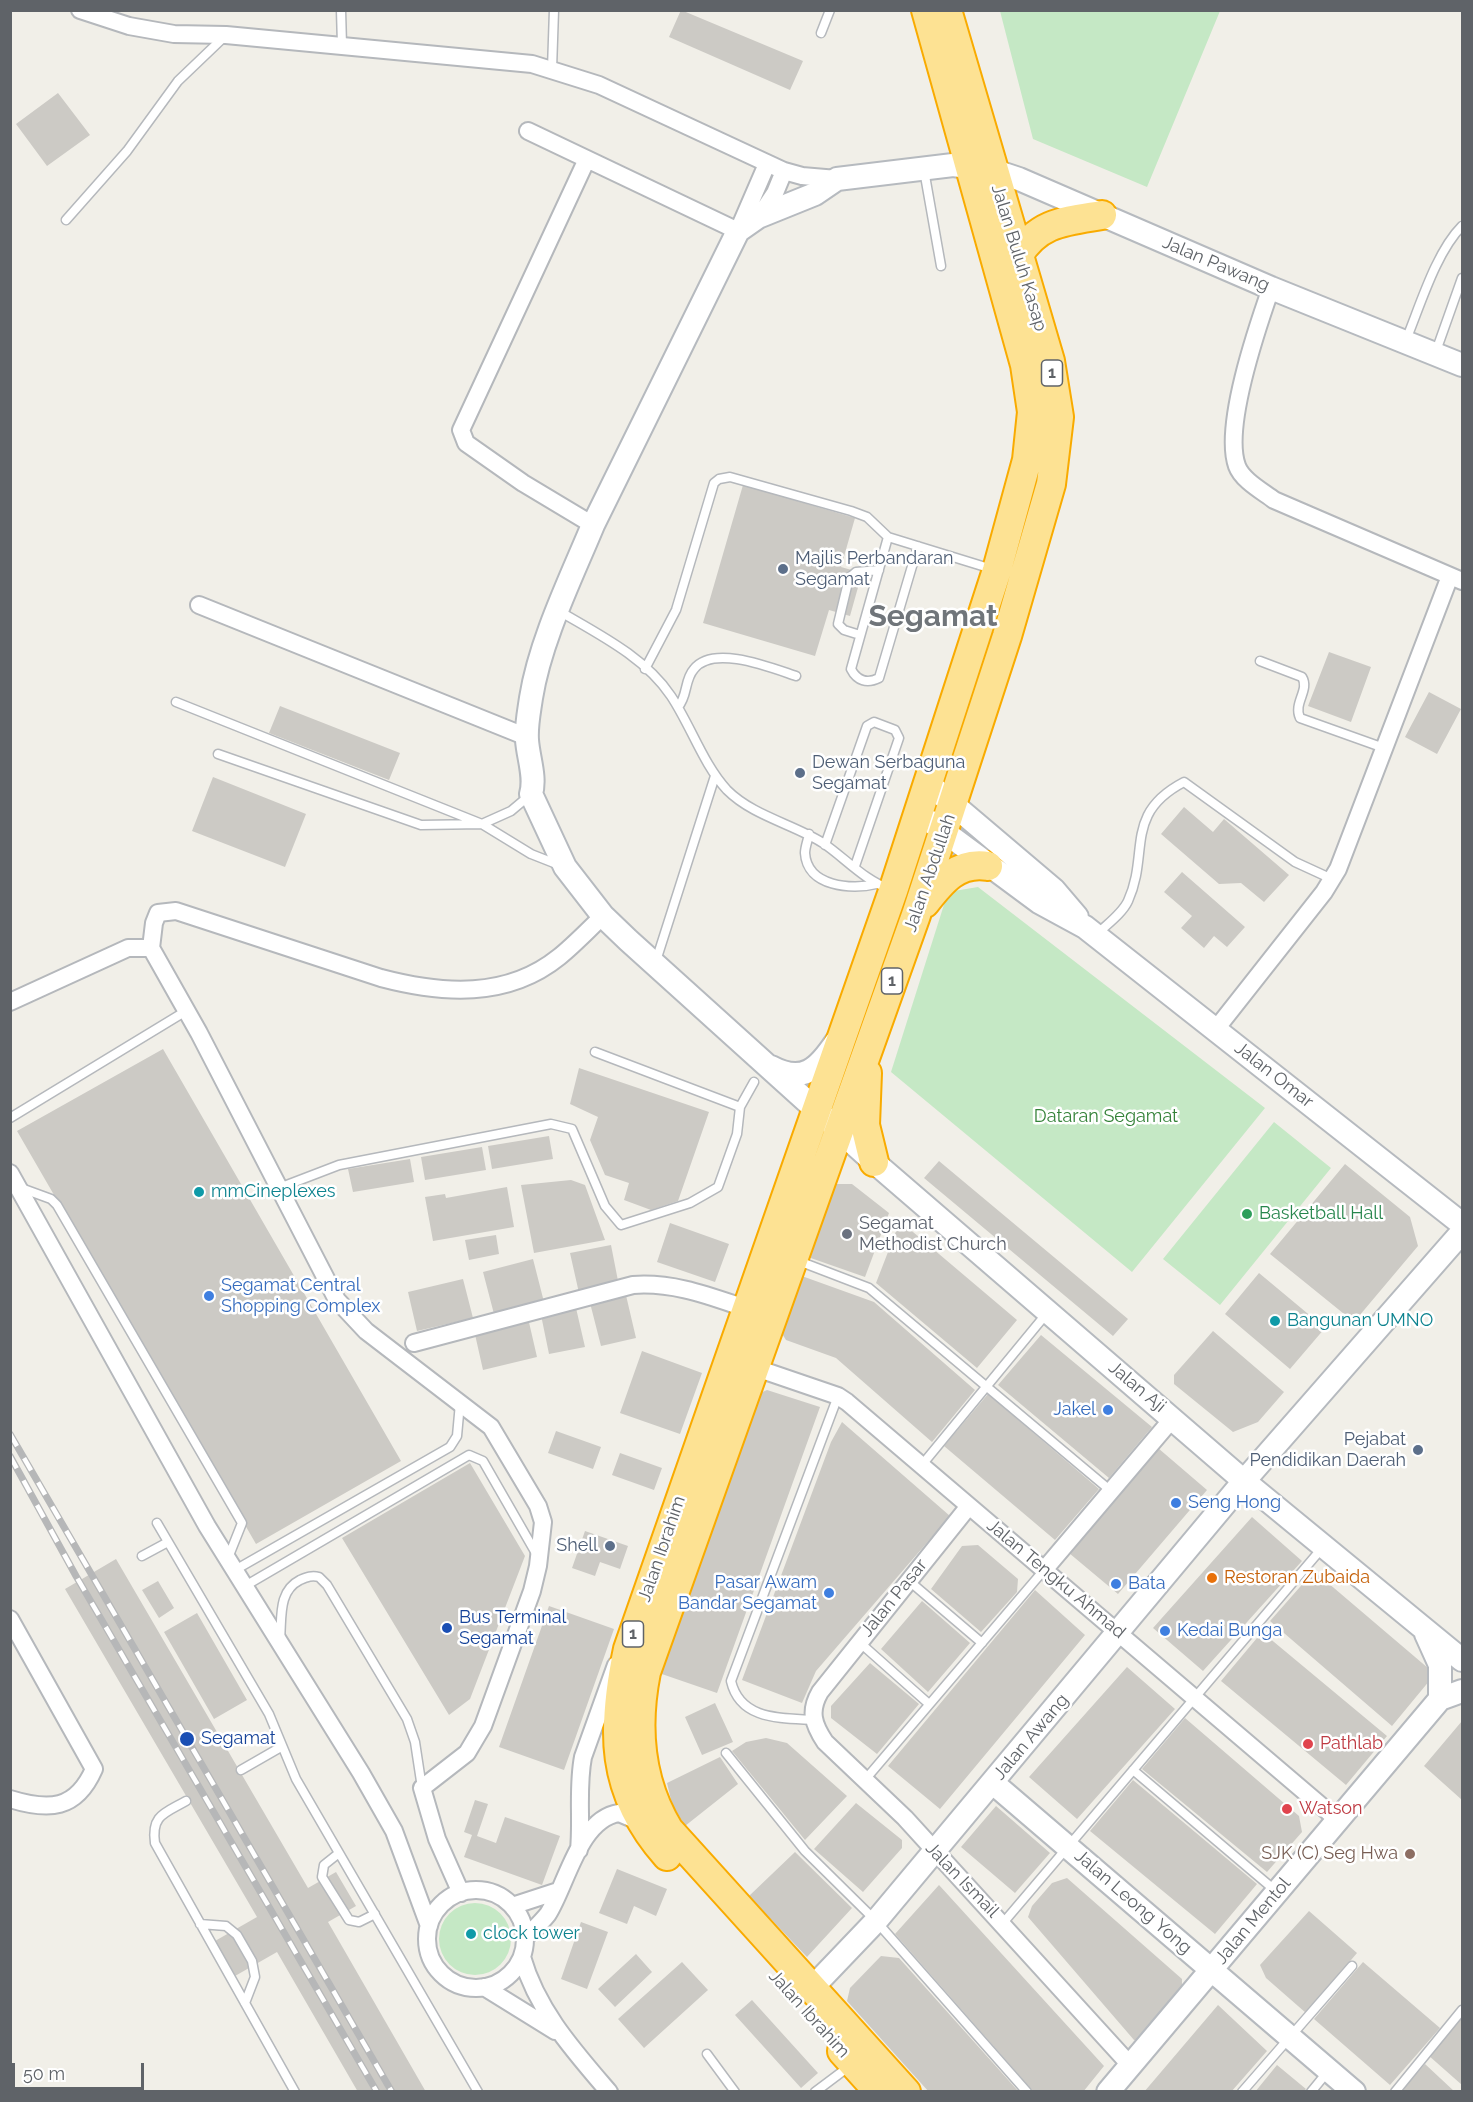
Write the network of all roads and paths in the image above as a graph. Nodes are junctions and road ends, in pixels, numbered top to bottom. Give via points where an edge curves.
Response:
1 (81, 10) edge
2 (341, 10) edge
3 (554, 10) edge
4 (830, 10) edge
5 (926, 10) edge
6 (947, 10) edge
7 (821, 33) dead end
8 (226, 35) junction
9 (342, 45) junction
10 (552, 69) junction
11 (528, 131) dead end
12 (586, 159) junction
13 (767, 164) junction
14 (981, 168) junction
15 (924, 170) junction
16 (784, 171) junction
17 (837, 179) junction
18 (1102, 215) junction
19 (758, 218) junction
20 (66, 220) dead end
21 (1462, 226) edge
22 (738, 231) junction
23 (1018, 256) junction
24 (941, 266) dead end
25 (1462, 278) edge
26 (1271, 288) junction
27 (1405, 343) junction
28 (1435, 354) junction
29 (1462, 366) edge
30 (593, 525) junction
31 (888, 537) junction
32 (918, 546) junction
33 (879, 570) junction
34 (1011, 575) junction
35 (1456, 578) edge
36 (199, 605) dead end
37 (559, 611) junction
38 (860, 635) junction
39 (1260, 661) dead end
40 (645, 669) junction
41 (796, 676) dead end
42 (176, 702) dead end
43 (678, 707) junction
44 (527, 737) junction
45 (1384, 748) junction
46 (218, 754) dead end
47 (716, 776) junction
48 (929, 784) junction
49 (531, 794) junction
50 (953, 803) junction
51 (919, 813) junction
52 (482, 825) junction
53 (944, 832) junction
54 (809, 834) junction
55 (825, 845) junction
56 (855, 866) junction
57 (988, 866) junction
58 (565, 867) junction
59 (1332, 879) junction
60 (885, 887) junction
61 (916, 915) junction
62 (603, 916) junction
63 (1091, 932) junction
64 (151, 948) junction
65 (655, 966) junction
66 (10, 1002) edge
67 (186, 1011) junction
68 (845, 1028) junction
69 (1216, 1029) junction
70 (872, 1035) junction
71 (595, 1052) dead end
72 (757, 1072) junction
73 (740, 1107) junction
74 (816, 1110) junction
75 (10, 1118) edge
76 (838, 1130) junction
77 (874, 1162) junction
78 (14, 1180) edge
79 (279, 1188) junction
80 (1462, 1224) edge
81 (1462, 1232) edge
82 (793, 1259) junction
83 (748, 1309) junction
84 (1048, 1312) junction
85 (414, 1343) dead end
86 (756, 1368) junction
87 (986, 1387) junction
88 (838, 1396) junction
89 (460, 1403) junction
90 (1173, 1418) junction
91 (921, 1466) junction
92 (1244, 1481) junction
93 (1111, 1491) junction
94 (969, 1506) junction
95 (157, 1523) dead end
96 (168, 1542) junction
97 (1323, 1547) junction
98 (142, 1556) dead end
99 (539, 1558) junction
100 (232, 1564) junction
101 (1044, 1570) junction
102 (908, 1580) junction
103 (245, 1586) junction
104 (10, 1619) edge
105 (1422, 1627) junction
106 (1118, 1631) junction
107 (858, 1641) junction
108 (279, 1642) junction
109 (982, 1643) junction
110 (628, 1649) junction
111 (1462, 1660) edge
112 (1462, 1691) edge
113 (1195, 1697) junction
114 (1440, 1699) junction
115 (929, 1704) junction
116 (813, 1720) junction
117 (282, 1747) junction
118 (726, 1753) dead end
119 (241, 1770) dead end
120 (1133, 1770) junction
121 (864, 1781) junction
122 (993, 1783) junction
123 (422, 1788) junction
124 (10, 1799) edge
125 (186, 1801) dead end
126 (1339, 1821) junction
127 (642, 1823) junction
128 (1068, 1847) junction
129 (579, 1850) junction
130 (934, 1851) junction
131 (339, 1853) junction
132 (558, 1891) junction
133 (1277, 1892) junction
134 (461, 1893) junction
135 (512, 1906) junction
136 (375, 1914) junction
137 (876, 1921) junction
138 (1003, 1923) junction
139 (200, 1924) junction
140 (429, 1926) junction
141 (525, 1938) junction
142 (522, 1957) junction
143 (1352, 1966) dead end
144 (1212, 1970) junction
145 (484, 1988) junction
146 (812, 1988) junction
147 (245, 2003) junction
148 (1462, 2010) edge
149 (561, 2035) junction
150 (1290, 2037) junction
151 (707, 2054) dead end
152 (853, 2063) junction
153 (1131, 2066) junction
154 (1329, 2070) junction
155 (1115, 2089) edge
156 (295, 2091) edge
157 (478, 2091) edge
158 (609, 2091) edge
159 (735, 2091) edge
160 (815, 2091) edge
161 (879, 2091) edge
162 (906, 2091) edge
163 (1027, 2091) edge
164 (1242, 2091) edge
165 (1311, 2091) edge
166 (1354, 2091) edge
167 (1395, 2091) edge

1 - 8 street via 129,26 174,34
2 - 9 lane
3 - 10 lane
4 - 7 lane
5 - 14 highway, Jalan Buluh Kasap / 1
6 - 14 highway, Jalan Buluh Kasap / 1
8 - 9 street
8 - 20 lane via 178,81 127,151
9 - 10 street
10 - 13 street via 598,85
11 - 12 street
12 - 22 street
12 - 30 street via 461,430 466,443
13 - 16 street
13 - 22 street
14 - 15 street via 953,165
14 - 18 street, Jalan Pawang
14 - 23 highway, Jalan Buluh Kasap / 1
14 - 34 highway, Jalan Buluh Kasap / 1 via 1032,412
15 - 17 street
15 - 24 lane
16 - 17 street
16 - 19 street
17 - 19 street via 815,194
18 - 23 highway via 1042,230 1029,239
18 - 26 street, Jalan Pawang
19 - 22 street
21 - 27 lane via 1440,261
22 - 30 street
23 - 34 highway, Jalan Buluh Kasap / 1 via 1050,361 1059,417 1051,484
25 - 28 lane
26 - 27 street, Jalan Pawang
26 - 35 street via 1245,373 1233,445 1238,468 1274,500
27 - 28 street, Jalan Pawang
28 - 29 street, Jalan Pawang
30 - 37 street
31 - 32 lane
31 - 33 lane
31 - 40 lane via 867,517 851,511 729,477 719,479 714,483 676,610
32 - 34 lane
32 - 38 lane via 879,678 871,682 854,676 850,669
33 - 38 lane
33 - 38 lane via 856,572 849,578 838,624
34 - 48 highway, Jalan Abdullah / 1
34 - 50 highway, Jalan Abdullah / 1
35 - 45 street
36 - 44 street
37 - 40 lane via 618,646
37 - 44 street via 537,672
39 - 45 lane via 1302,677 1304,687 1297,705 1300,718
40 - 43 lane via 670,693
41 - 43 lane via 737,659 704,662 695,666 689,676 686,694
42 - 52 lane
43 - 47 lane
44 - 49 street via 534,786
45 - 59 street via 1350,844
46 - 52 lane via 421,825
47 - 54 lane via 750,807
47 - 65 lane
48 - 50 street, Jalan Omar
48 - 51 highway, Jalan Abdullah / 1
49 - 52 lane via 511,811
49 - 58 street, Jalan Aji
50 - 53 highway, Jalan Abdullah / 1
50 - 63 street, Jalan Omar via 1054,890
51 - 53 street, Jalan Omar
51 - 60 highway, Jalan Abdullah / 1
52 - 58 lane via 531,854
53 - 57 street, Jalan Omar
53 - 61 highway, Jalan Abdullah / 1
54 - 55 lane
54 - 60 lane via 805,853 808,865 817,875 849,889
55 - 56 lane
55 - 56 lane via 867,726 873,722 895,730 899,738
56 - 60 lane
57 - 61 highway via 970,864 953,872
57 - 63 street, Jalan Omar
58 - 62 street, Jalan Aji
59 - 63 lane via 1295,862 1184,782 1172,788 1149,811 1142,826 1136,876 1127,903
59 - 69 street
60 - 68 highway, Jalan Abdullah / 1
61 - 70 highway, Jalan Abdullah / 1
62 - 64 street via 558,958 523,980 475,990 416,987 381,978 176,911 158,913
62 - 65 street, Jalan Aji
63 - 69 street, Jalan Omar
64 - 66 street via 128,948
64 - 67 street
65 - 72 street, Jalan Aji
67 - 75 lane
67 - 79 street
68 - 72 street via 809,1072
68 - 74 highway, Jalan Abdullah / 1
69 - 80 street, Jalan Omar
70 - 76 highway, Jalan Abdullah / 1
70 - 77 highway via 865,1125
71 - 73 lane
72 - 73 lane
72 - 74 street, Jalan Aji
73 - 79 lane via 737,1134 714,1191 690,1203 621,1225 605,1206 572,1129 551,1124 339,1166
74 - 76 street, Jalan Aji
74 - 83 highway, Jalan Ibrahim / 1
76 - 77 street, Jalan Aji
76 - 82 highway, Jalan Ibrahim / 1
77 - 84 street, Jalan Aji
78 - 100 street
78 - 100 lane via 57,1205 242,1523
79 - 89 street via 337,1300 349,1315
81 - 92 street, Jalan Awang
82 - 86 highway, Jalan Ibrahim / 1
82 - 87 lane via 869,1288
83 - 85 street via 688,1289 633,1285
83 - 110 highway, Jalan Ibrahim / 1
84 - 87 lane
84 - 90 street, Jalan Aji
86 - 88 street, Jalan Tengku Ahmad
86 - 146 highway, Jalan Ibrahim / 1 via 646,1672 639,1723 641,1748 651,1794 669,1830
87 - 91 lane
87 - 93 lane
88 - 91 street, Jalan Tengku Ahmad
88 - 116 lane via 731,1681 734,1696 754,1711
89 - 99 street via 490,1427 538,1506 543,1522
89 - 100 lane via 457,1436 450,1447
90 - 92 street, Jalan Aji
90 - 93 street
91 - 94 street, Jalan Tengku Ahmad
92 - 97 street, Jalan Aji
92 - 106 street, Jalan Awang
93 - 101 street
94 - 101 street, Jalan Tengku Ahmad
94 - 102 street, Jalan Pasar
95 - 96 lane
96 - 98 lane
96 - 117 lane via 269,1714
97 - 105 street, Jalan Aji
97 - 113 lane
99 - 103 lane via 483,1461 469,1455
99 - 123 street via 532,1591 480,1733 467,1753
100 - 103 street
101 - 106 street, Jalan Tengku Ahmad
101 - 109 lane
102 - 107 street, Jalan Pasar
102 - 109 lane
103 - 108 street
104 - 124 street via 94,1769 89,1782 55,1807 39,1808
105 - 111 street, Jalan Aji
105 - 114 street via 1440,1665
106 - 113 street, Jalan Tengku Ahmad
106 - 122 street, Jalan Awang
107 - 115 lane
107 - 116 street, Jalan Pasar via 820,1692
108 - 123 lane via 286,1591 305,1577 319,1577 407,1719
108 - 140 street via 394,1831
109 - 115 lane
110 - 127 highway, Jalan Ibrahim / 1 via 621,1680 617,1747 620,1774
110 - 129 street via 608,1683 583,1758
112 - 114 street
113 - 120 lane
113 - 126 street, Jalan Tengku Ahmad
114 - 126 street, Jalan Mentol
115 - 121 lane
116 - 121 street, Jalan Ismail via 825,1742
117 - 119 lane
117 - 131 lane
118 - 137 lane via 805,1851
120 - 128 lane
120 - 133 lane
121 - 130 street, Jalan Ismail
122 - 128 street, Jalan Leong Yong
122 - 130 street, Jalan Awang
123 - 134 street via 437,1839
125 - 139 lane via 159,1817 153,1829 155,1843
126 - 133 street, Jalan Mentol
127 - 129 street via 619,1813 610,1815 594,1827
127 - 152 highway, Jalan Ibrahim / 1 via 659,1847
128 - 138 lane
128 - 144 street, Jalan Leong Yong
129 - 132 street
130 - 137 street, Jalan Awang
130 - 138 street, Jalan Ismail
131 - 136 lane
131 - 136 lane via 324,1865 322,1877 349,1920 359,1922
132 - 135 street
132 - 141 street via 549,1912
133 - 144 street, Jalan Mentol
134 - 135 street via 483,1891
134 - 140 street via 435,1912
135 - 141 street
136 - 157 lane
137 - 146 street, Jalan Awang
137 - 163 lane
138 - 153 street, Jalan Ismail
139 - 147 lane
139 - 147 lane via 226,1926 237,1935 252,1961 255,1977
140 - 145 street via 427,1940 435,1967 458,1985
141 - 142 street
142 - 145 street via 500,1982
142 - 149 street via 530,1984
143 - 150 lane
144 - 150 street, Jalan Leong Yong
144 - 153 street, Jalan Mentol
145 - 149 street
146 - 162 highway, Jalan Ibrahim / 1
147 - 156 lane
148 - 167 lane
149 - 158 street
150 - 154 street, Jalan Leong Yong
150 - 164 lane
151 - 159 lane
152 - 160 lane
152 - 161 highway, Jalan Ibrahim / 1
153 - 155 street, Jalan Mentol
154 - 165 lane
154 - 166 street, Jalan Leong Yong

